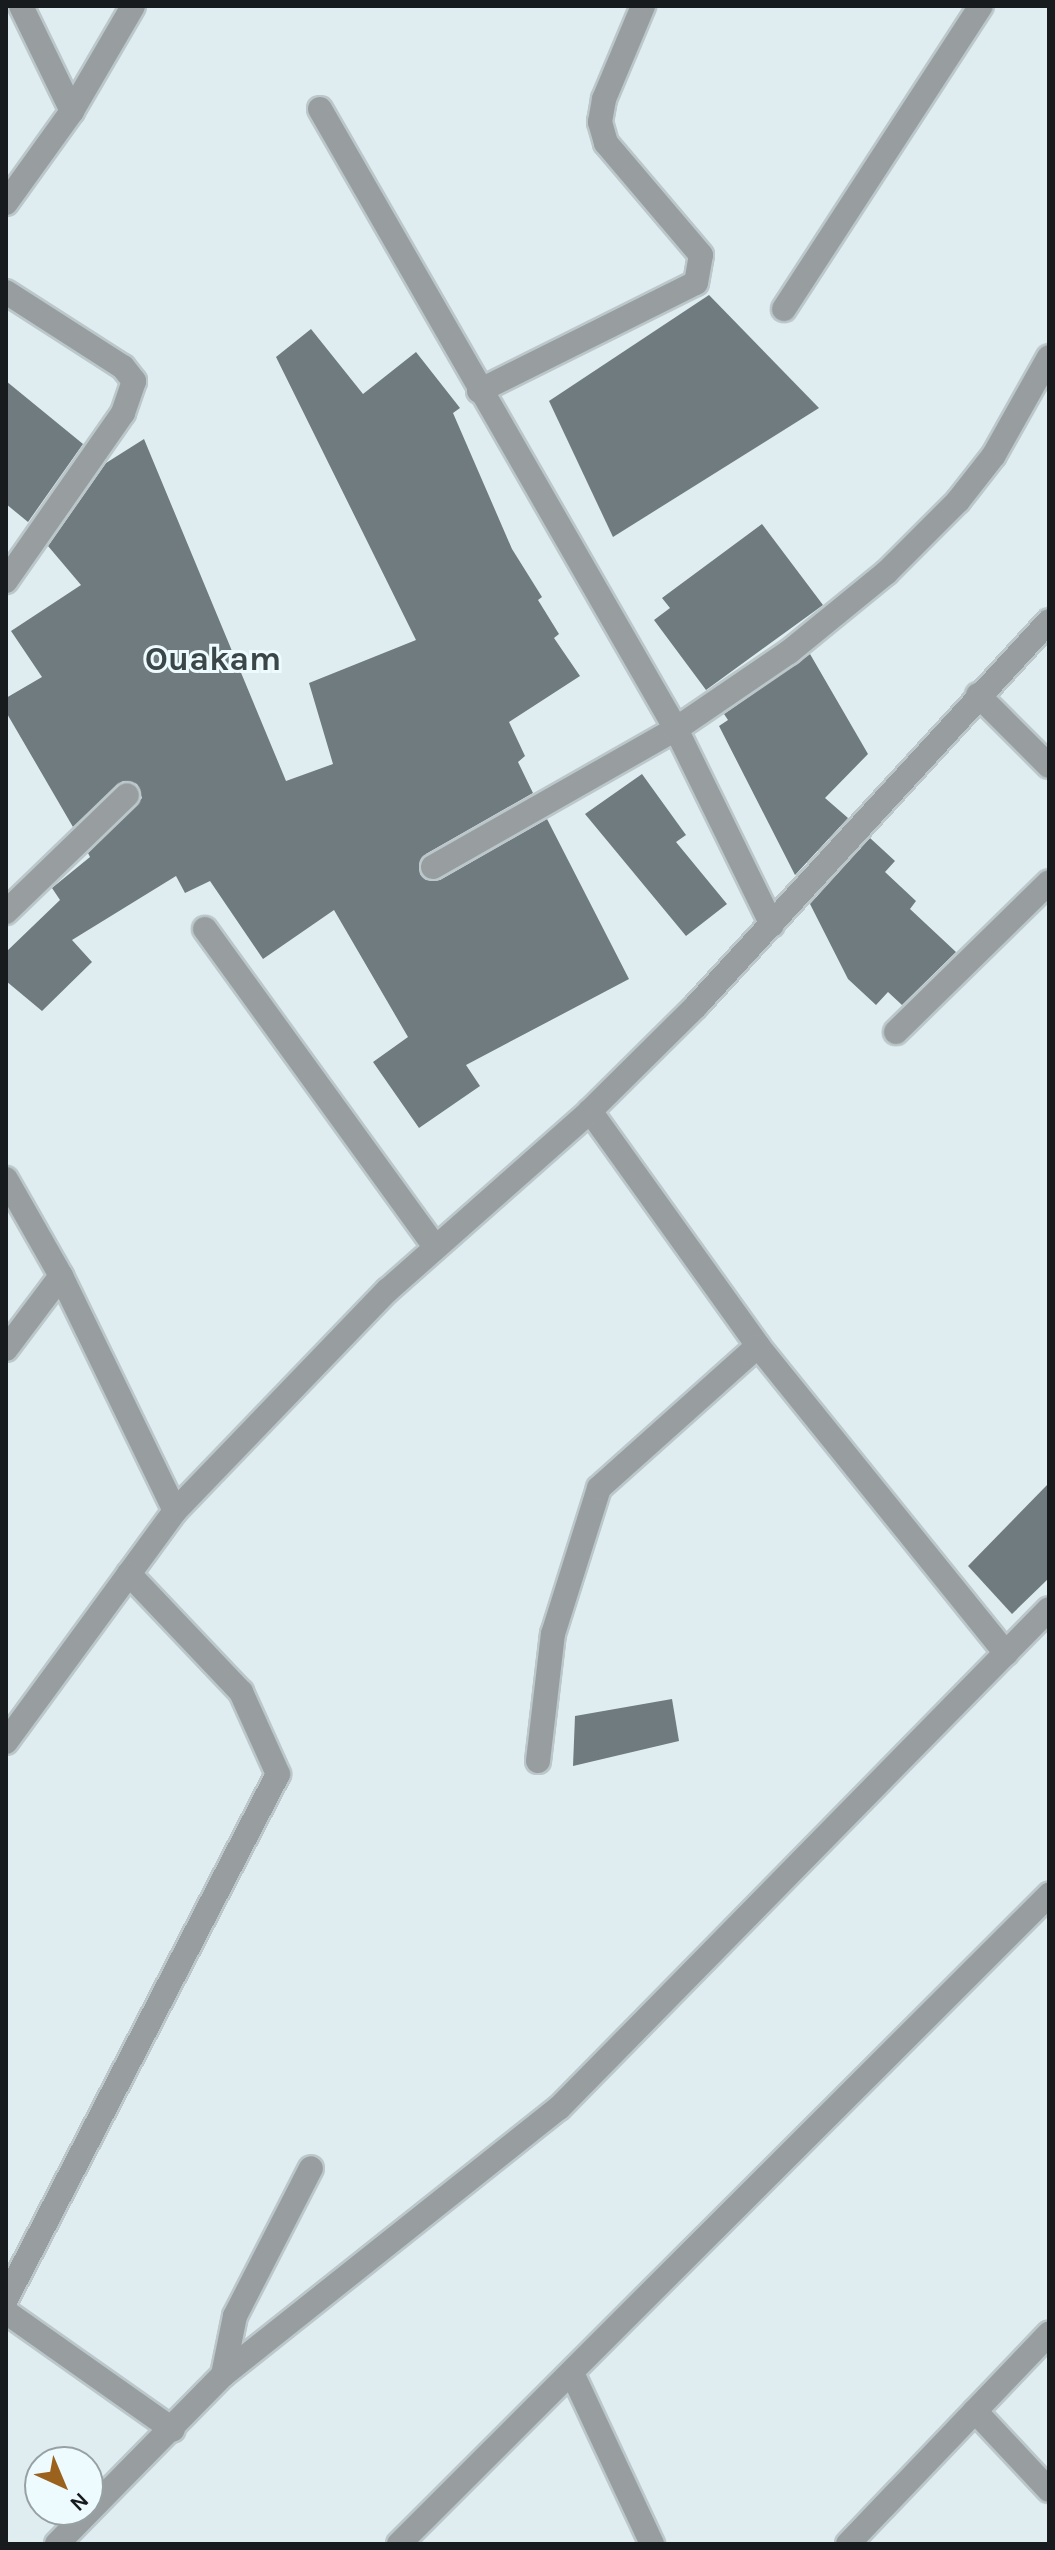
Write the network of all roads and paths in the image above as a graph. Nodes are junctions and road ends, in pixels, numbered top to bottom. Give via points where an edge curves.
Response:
1 (21, 6) edge
2 (133, 6) edge
3 (643, 6) edge
4 (981, 6) edge
5 (320, 109) dead end
6 (72, 111) junction
7 (6, 203) edge
8 (6, 292) edge
9 (784, 309) dead end
10 (1049, 357) edge
11 (479, 391) junction
12 (6, 581) edge
13 (1049, 621) edge
14 (978, 695) junction
15 (676, 729) junction
16 (1049, 766) edge
17 (127, 795) dead end
18 (433, 867) dead end
19 (1049, 882) edge
20 (6, 912) edge
21 (772, 925) junction
22 (205, 929) dead end
23 (896, 1032) dead end
24 (590, 1111) junction
25 (8, 1187) edge
26 (435, 1247) junction
27 (61, 1276) junction
28 (758, 1346) junction
29 (6, 1349) edge
30 (175, 1511) junction
31 (129, 1574) junction
32 (1049, 1609) edge
33 (1006, 1653) junction
34 (6, 1742) edge
35 (538, 1761) dead end
36 (1049, 1895) edge
37 (311, 2168) dead end
38 (6, 2299) edge
39 (6, 2312) edge
40 (1049, 2334) edge
41 (572, 2373) junction
42 (223, 2375) junction
43 (975, 2411) junction
44 (173, 2430) junction
45 (1049, 2490) edge
46 (57, 2544) edge
47 (399, 2544) edge
48 (652, 2544) edge
49 (848, 2544) edge

1 - 6 street
2 - 6 street
3 - 11 street via 604,99 600,122 606,143 701,255 696,283
4 - 9 street
5 - 11 street
6 - 7 street
8 - 12 street via 123,367 134,381 123,413
10 - 15 street via 994,455 925,536 789,652
11 - 15 street
13 - 14 street
14 - 16 street
14 - 21 street
15 - 18 street
15 - 21 street
17 - 20 street
19 - 23 street
21 - 24 street
22 - 26 street
24 - 26 street
24 - 28 street
25 - 27 street
26 - 30 street
27 - 29 street
27 - 30 street
28 - 33 street
28 - 35 street via 599,1488 553,1634
30 - 31 street
31 - 34 street
31 - 38 street via 241,1692 278,1774
32 - 33 street
33 - 42 street via 559,2108
36 - 41 street
37 - 42 street via 235,2316
39 - 44 street
40 - 43 street
41 - 47 street
41 - 48 street
42 - 44 street
43 - 45 street
43 - 49 street
44 - 46 street

